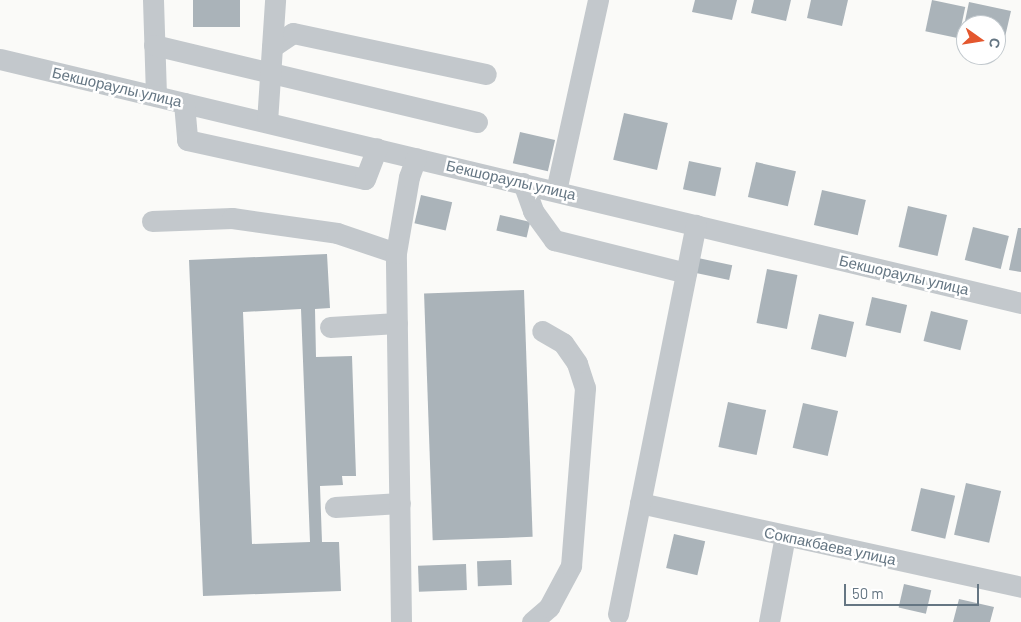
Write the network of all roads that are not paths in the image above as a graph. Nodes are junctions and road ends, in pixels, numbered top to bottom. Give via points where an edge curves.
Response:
1 (153, 0) edge
2 (275, 0) edge
3 (598, 0) edge
4 (154, 45) junction
5 (272, 47) junction
6 (0, 59) edge
7 (270, 72) junction
8 (486, 74) dead end
9 (156, 96) junction
10 (184, 103) junction
11 (267, 122) junction
12 (477, 122) dead end
13 (377, 148) junction
14 (416, 158) junction
15 (523, 183) junction
16 (556, 191) junction
17 (152, 221) dead end
18 (696, 225) junction
19 (396, 253) junction
20 (686, 273) junction
21 (1021, 302) edge
22 (397, 323) junction
23 (330, 327) dead end
24 (542, 331) dead end
25 (400, 503) junction
26 (640, 503) junction
27 (335, 507) dead end
28 (785, 536) junction
29 (1021, 587) edge
30 (618, 614) dead end
31 (401, 622) edge
32 (532, 622) edge
33 (769, 622) edge

1 - 4 street
2 - 5 street
3 - 16 street
4 - 7 street
4 - 9 street
5 - 7 street
5 - 8 street via 293,33
6 - 9 street, Бекшораулы улица
7 - 11 street
7 - 12 street
9 - 10 street, Бекшораулы улица
10 - 11 street, Бекшораулы улица
10 - 13 street via 187,140 365,179
11 - 13 street, Бекшораулы улица
13 - 14 street, Бекшораулы улица
14 - 15 street, Бекшораулы улица
14 - 19 street via 409,178
15 - 16 street, Бекшораулы улица
15 - 20 street via 533,211 554,240
16 - 18 street, Бекшораулы улица
17 - 19 street via 232,218 338,233
18 - 20 street
18 - 21 street, Бекшораулы улица
19 - 22 street
20 - 26 street
22 - 23 street
22 - 25 street
24 - 32 street via 563,343 577,363 585,388 571,566 548,607
25 - 27 street
25 - 31 street
26 - 28 street, Сокпакбаева улица
26 - 30 street
28 - 29 street, Сокпакбаева улица
28 - 33 street

